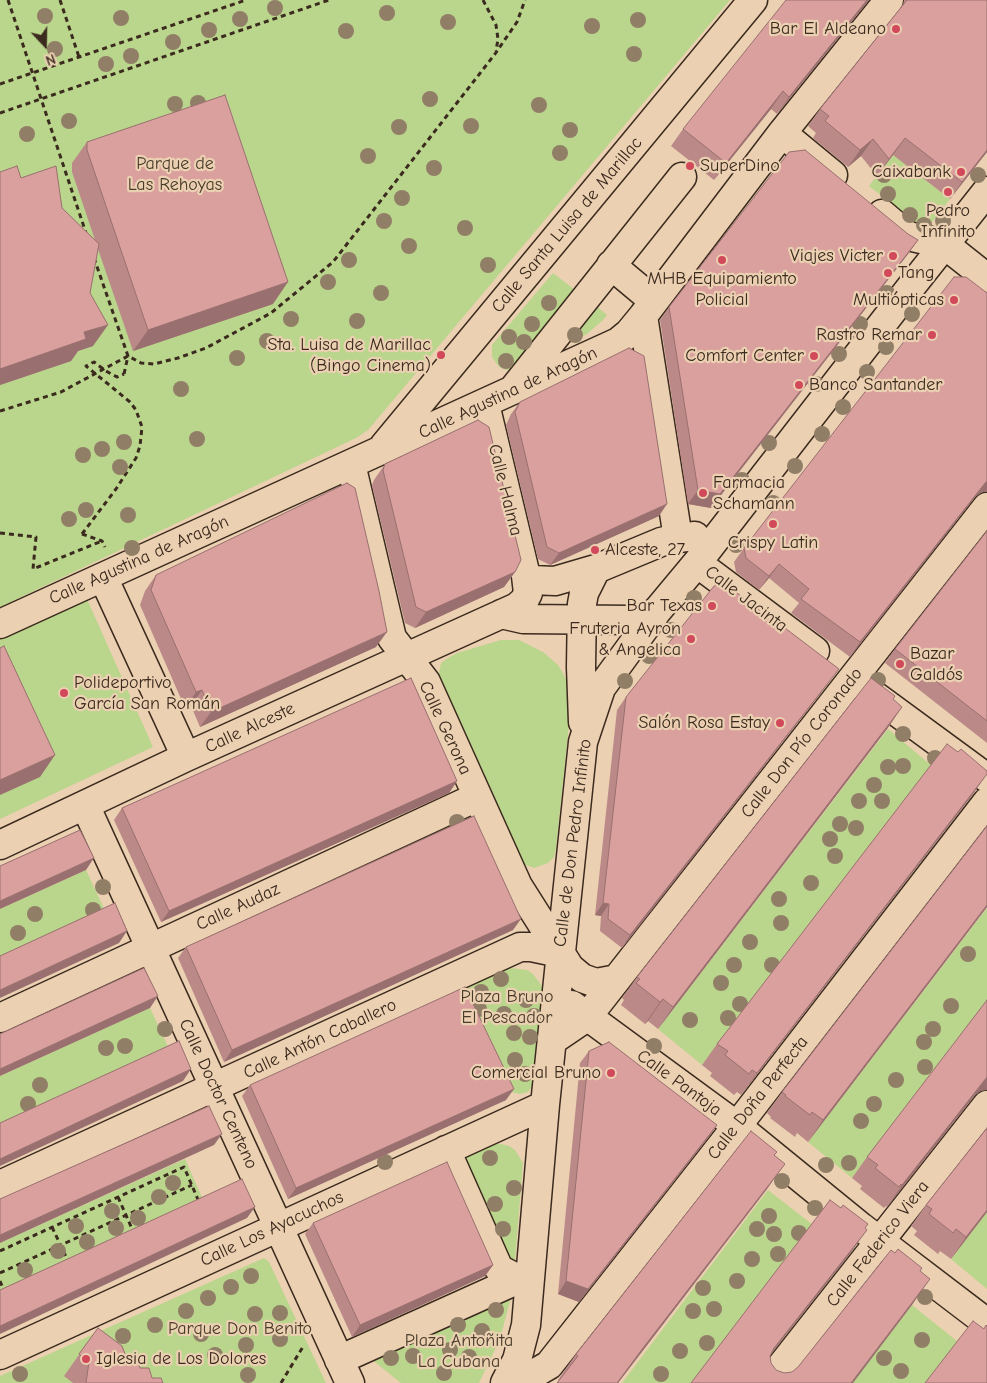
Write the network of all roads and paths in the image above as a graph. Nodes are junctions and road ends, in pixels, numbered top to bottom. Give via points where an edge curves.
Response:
1 (8, 0) edge
2 (60, 0) edge
3 (246, 0) edge
4 (329, 0) edge
5 (483, 0) edge
6 (524, 0) edge
7 (753, 0) edge
8 (889, 0) edge
9 (495, 54) junction
10 (79, 57) junction
11 (33, 73) junction
12 (0, 84) edge
13 (41, 100) junction
14 (0, 114) edge
15 (782, 133) junction
16 (682, 177) dead end
17 (987, 191) edge
18 (88, 237) edge
19 (944, 244) junction
20 (94, 256) edge
21 (611, 264) junction
22 (987, 278) edge
23 (648, 308) junction
24 (128, 356) junction
25 (512, 391) junction
26 (485, 404) junction
27 (0, 412) edge
28 (380, 450) junction
29 (351, 464) junction
30 (987, 507) edge
31 (0, 533) edge
32 (82, 534) dead end
33 (719, 534) junction
34 (678, 538) junction
35 (102, 541) dead end
36 (697, 563) junction
37 (596, 569) junction
38 (526, 576) junction
39 (103, 577) junction
40 (657, 611) junction
41 (512, 617) junction
42 (580, 619) junction
43 (0, 624) edge
44 (406, 656) junction
45 (581, 667) junction
46 (852, 679) junction
47 (583, 742) junction
48 (186, 757) junction
49 (987, 778) edge
50 (477, 797) junction
51 (987, 802) edge
52 (85, 805) junction
53 (0, 844) edge
54 (570, 874) junction
55 (518, 886) junction
56 (150, 947) junction
57 (560, 953) junction
58 (617, 979) junction
59 (557, 993) junction
60 (587, 1017) junction
61 (0, 1018) edge
62 (553, 1040) junction
63 (215, 1087) junction
64 (545, 1105) junction
65 (987, 1105) edge
66 (737, 1126) junction
67 (446, 1150) junction
68 (0, 1185) edge
69 (192, 1185) junction
70 (118, 1197) junction
71 (192, 1206) edge
72 (126, 1216) junction
73 (278, 1226) junction
74 (52, 1227) junction
75 (142, 1228) edge
76 (134, 1232) junction
77 (126, 1236) edge
78 (880, 1241) junction
79 (61, 1245) junction
80 (0, 1251) edge
81 (77, 1258) edge
82 (68, 1262) junction
83 (60, 1266) edge
84 (0, 1273) edge
85 (524, 1276) junction
86 (0, 1281) edge
87 (12, 1288) edge
88 (4, 1291) junction
89 (0, 1293) edge
90 (987, 1323) edge
91 (306, 1341) dead end
92 (0, 1355) edge
93 (345, 1372) edge
94 (281, 1383) edge
95 (505, 1383) edge
96 (518, 1383) edge
97 (768, 1383) edge

1 - 11 path
2 - 10 path
3 - 10 path
4 - 13 path
5 - 9 path via 496,25
6 - 9 path via 517,22
7 - 28 street, Calle Santa Luisa de Marillac
8 - 15 street, Calle Agustina de Aragón
9 - 24 path via 333,262 271,313 206,348 154,364
10 - 11 path
11 - 12 path
11 - 13 path
13 - 14 path
13 - 18 path
15 - 19 street via 908,236
15 - 23 street, Calle Agustina de Aragón
16 - 21 street
17 - 19 street, Calle de Don Pedro Infinito
19 - 22 street
19 - 33 street, Calle de Don Pedro Infinito
20 - 24 path
21 - 23 street
21 - 25 street
23 - 25 street, Calle Agustina de Aragón via 618,342
23 - 34 street
24 - 27 path via 61,392
24 - 32 path, bridge via 124,374 117,377 94,362 86,366 130,402 142,427 136,458
25 - 26 street, Calle Agustina de Aragón
26 - 28 street, Calle Agustina de Aragón
26 - 38 street, Calle Halma
28 - 29 street, Calle Agustina de Aragón
29 - 39 street, Calle Agustina de Aragón
29 - 44 street, Calle Gerona via 392,638
30 - 46 street, Calle Don Pío Coronado
31 - 35 path via 36,537 33,569
33 - 34 street
33 - 36 street, Calle de Don Pedro Infinito
34 - 37 street
36 - 40 street, Calle de Don Pedro Infinito
36 - 46 street, Calle Jacinta
37 - 38 street via 556,581 532,580
37 - 42 street via 584,593
38 - 41 street, Calle Alceste via 528,593
39 - 43 street, Calle Agustina de Aragón
39 - 48 street
40 - 42 street, Calle Alceste via 638,620
40 - 47 street, Calle de Don Pedro Infinito via 601,688
41 - 42 street, Calle Alceste
41 - 44 street, Calle Alceste
41 - 45 street via 548,628 573,650
42 - 45 street
44 - 48 street, Calle Alceste
44 - 50 street, Calle Gerona via 426,682
45 - 47 street
46 - 49 street, Calle Jacinta
46 - 58 street, Calle Don Pío Coronado
47 - 54 street, Calle de Don Pedro Infinito
48 - 52 street, Calle Alceste
50 - 55 street, Calle Gerona
50 - 56 street, Calle Audaz
51 - 66 street, Calle Doña Perfecta
52 - 53 street, Calle Alceste
52 - 56 street, Calle Doctor Centeno
54 - 55 street via 556,894 546,898 537,898
54 - 57 street, Calle de Don Pedro Infinito
55 - 57 street, Calle Gerona
56 - 61 street, Calle Audaz
56 - 63 street, Calle Doctor Centeno
57 - 58 street via 582,978 596,983
57 - 59 street, Calle de Don Pedro Infinito
57 - 63 street, Calle Antón Caballero via 531,946 520,947
58 - 60 street, Calle Don Pío Coronado
59 - 60 street, Calle Pantoja
59 - 62 street, Calle de Don Pedro Infinito
60 - 62 street, Calle Don Pío Coronado
60 - 66 street, Calle Pantoja
62 - 64 street, Calle de Don Pedro Infinito
63 - 68 street, Calle Antón Caballero
63 - 73 street, Calle Doctor Centeno
64 - 67 street, Calle Los Ayacuchos
64 - 85 street, Calle de Don Pedro Infinito
65 - 78 street, Calle Federico Viera
66 - 78 street, Calle Pantoja
66 - 96 street, Calle Doña Perfecta via 549,1366
67 - 73 street, Calle Los Ayacuchos
67 - 85 street via 499,1269
69 - 70 path via 184,1167
69 - 71 path via 200,1202
69 - 72 path
70 - 72 path
70 - 74 path
72 - 76 path
72 - 79 path
73 - 92 street, Calle Los Ayacuchos
73 - 93 street, Calle Doctor Centeno
74 - 79 path
74 - 80 path
75 - 76 path
76 - 77 path
78 - 90 street, Calle Pantoja
78 - 97 street, Calle Federico Viera
79 - 82 path
79 - 84 path
81 - 82 path
82 - 83 path
85 - 93 street
85 - 95 street, Calle de Don Pedro Infinito via 526,1325 517,1360
86 - 88 path
87 - 88 path
88 - 89 path
91 - 94 path

